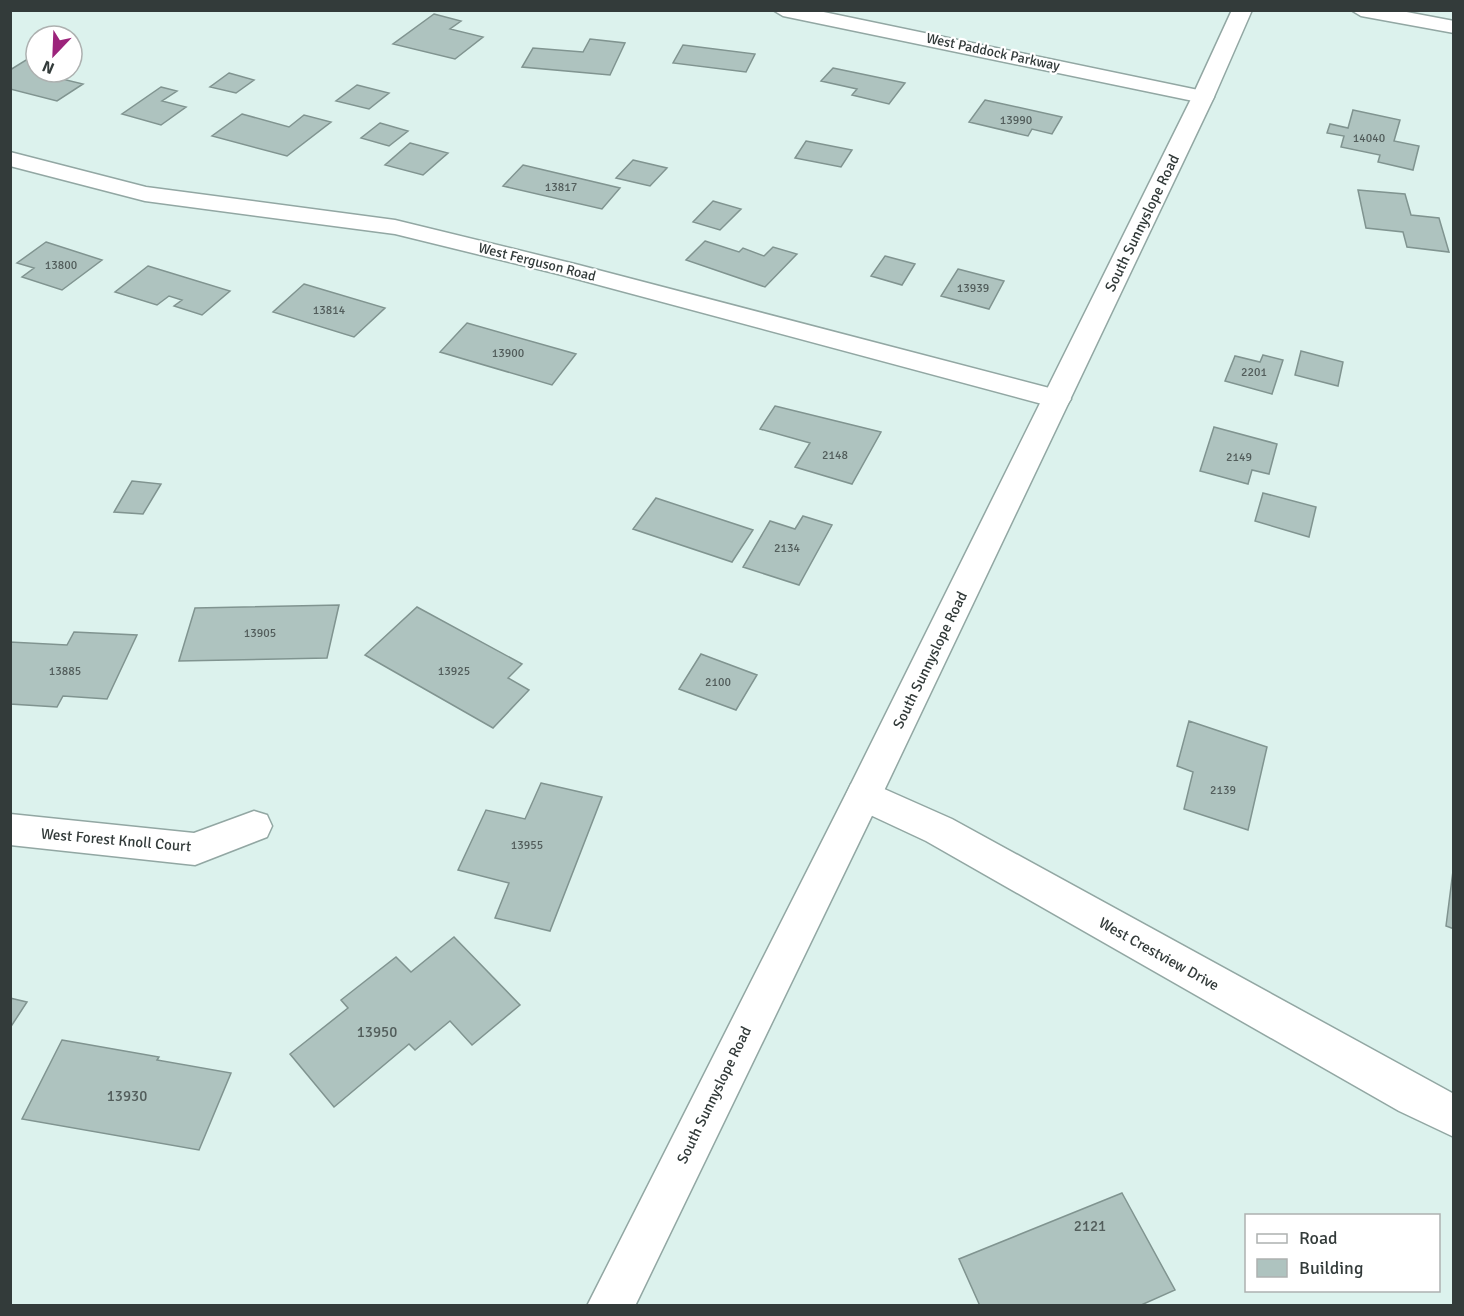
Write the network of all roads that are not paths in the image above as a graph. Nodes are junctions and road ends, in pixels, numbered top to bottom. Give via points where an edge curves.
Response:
1 (783, 10) edge
2 (1242, 10) edge
3 (1361, 10) edge
4 (1454, 27) edge
5 (1203, 97) junction
6 (10, 159) edge
7 (1057, 399) junction
8 (864, 795) junction
9 (254, 826) dead end
10 (10, 829) edge
11 (1454, 1116) edge
12 (610, 1305) edge

1 - 5 street, West Paddock Parkway
2 - 5 street, South Sunnyslope Road
3 - 4 street
5 - 7 street, South Sunnyslope Road
6 - 7 street, West Ferguson Road via 145,194 394,227
7 - 8 street, South Sunnyslope Road
8 - 11 street, West Crestview Drive via 939,830
8 - 12 street, South Sunnyslope Road
9 - 10 street, West Forest Knoll Court via 195,849

